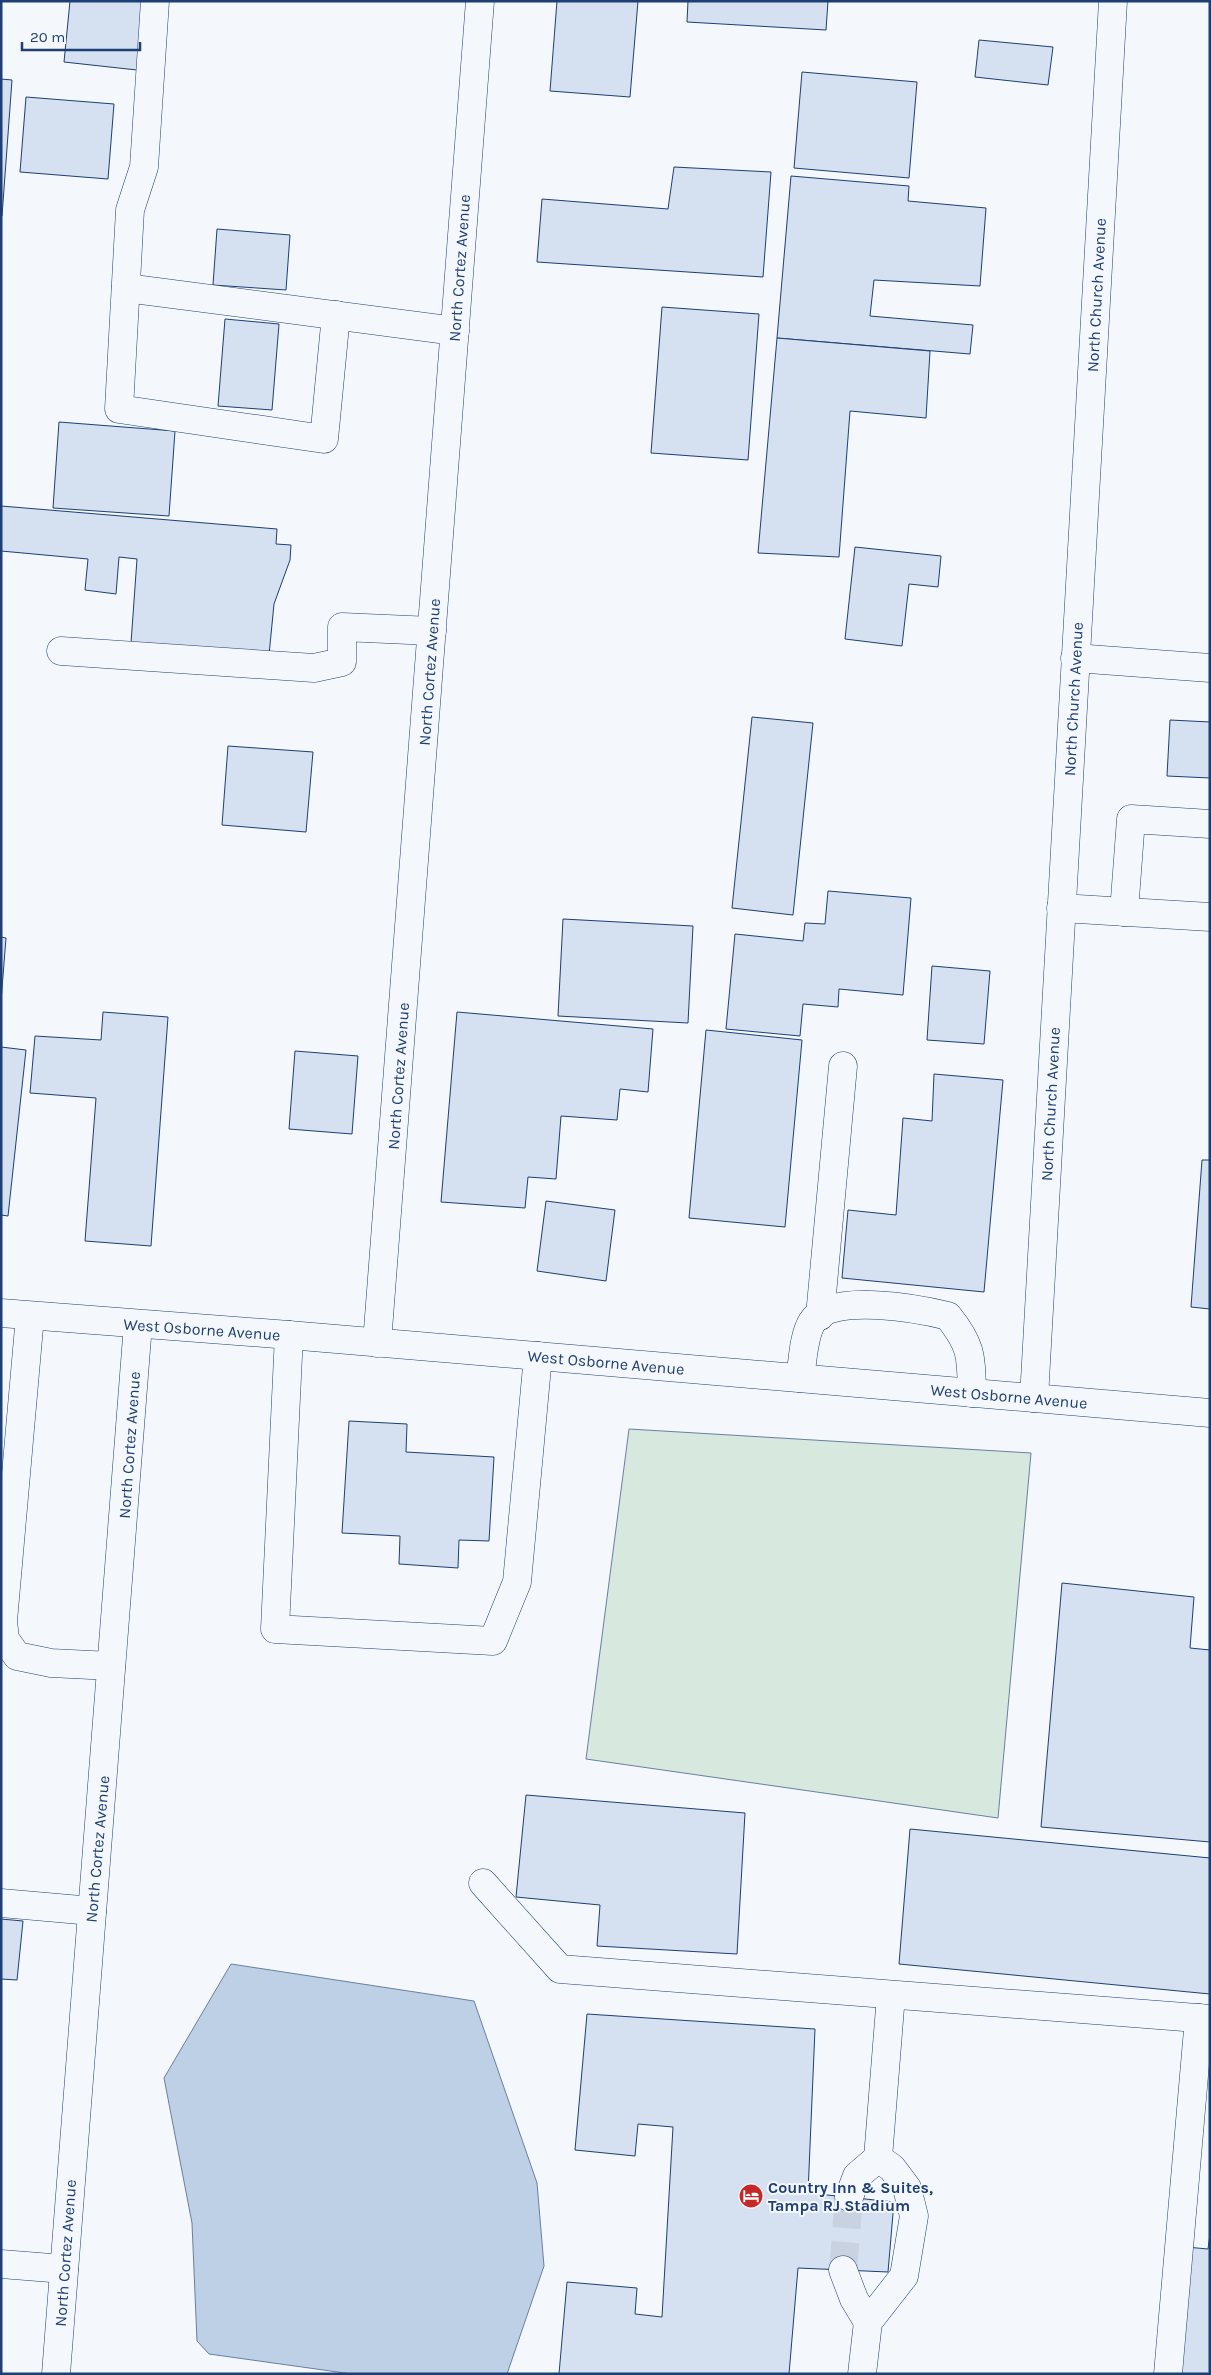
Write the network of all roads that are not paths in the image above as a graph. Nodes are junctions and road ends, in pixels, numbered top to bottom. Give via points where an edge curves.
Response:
1 (155, 1) edge
2 (480, 1) edge
3 (1114, 1) edge
4 (126, 288) junction
5 (336, 315) junction
6 (455, 331) junction
7 (432, 631) junction
8 (60, 651) dead end
9 (1075, 658) junction
10 (1210, 668) edge
11 (1210, 824) edge
12 (1061, 908) junction
13 (1124, 912) junction
14 (1210, 917) edge
15 (843, 1066) dead end
16 (1, 1313) edge
17 (30, 1316) junction
18 (820, 1316) junction
19 (138, 1324) junction
20 (289, 1335) junction
21 (378, 1343) junction
22 (538, 1356) junction
23 (800, 1378) junction
24 (972, 1393) junction
25 (1034, 1398) junction
26 (1210, 1414) edge
27 (111, 1666) junction
28 (483, 1883) dead end
29 (1, 1903) edge
30 (92, 1911) junction
31 (891, 1994) junction
32 (1204, 2018) edge
33 (878, 2158) junction
34 (850, 2198) tunnel mouth
35 (1, 2264) edge
36 (64, 2269) junction
37 (843, 2270) tunnel mouth
38 (868, 2322) junction
39 (56, 2374) edge
40 (862, 2374) edge
41 (1168, 2374) edge

1 - 4 street via 144,167 130,210
2 - 6 street, North Cortez Avenue
3 - 9 street, North Church Avenue
4 - 5 street
4 - 5 street via 119,409 324,439
5 - 6 street
6 - 7 street, North Cortez Avenue
7 - 8 street via 342,627 342,662 314,668
7 - 21 street, North Cortez Avenue
9 - 10 street
9 - 12 street, North Church Avenue
11 - 13 street via 1131,819
12 - 13 street
12 - 25 street, North Church Avenue
13 - 14 street
15 - 18 street
16 - 17 street, West Osborne Avenue
17 - 19 street, West Osborne Avenue
17 - 27 street via 3,1621 5,1639 18,1656 51,1663
18 - 23 street via 813,1320 809,1331
18 - 24 street via 835,1308 878,1304 948,1316 961,1332 970,1354
19 - 20 street, West Osborne Avenue
19 - 27 street, North Cortez Avenue
20 - 21 street, West Osborne Avenue
20 - 22 street via 274,1629 493,1641 517,1582
21 - 22 street, West Osborne Avenue
22 - 23 street, West Osborne Avenue
23 - 24 street, West Osborne Avenue
24 - 25 street, West Osborne Avenue
25 - 26 street, West Osborne Avenue
27 - 30 street, North Cortez Avenue
28 - 31 street via 560,1970
29 - 30 street
30 - 36 street, North Cortez Avenue
31 - 32 street
31 - 33 street
32 - 41 street
33 - 34 street via 857,2176
33 - 38 street via 892,2168 907,2188 914,2216 904,2276
35 - 36 street
36 - 39 street, North Cortez Avenue
37 - 38 street via 854,2299
38 - 40 street

